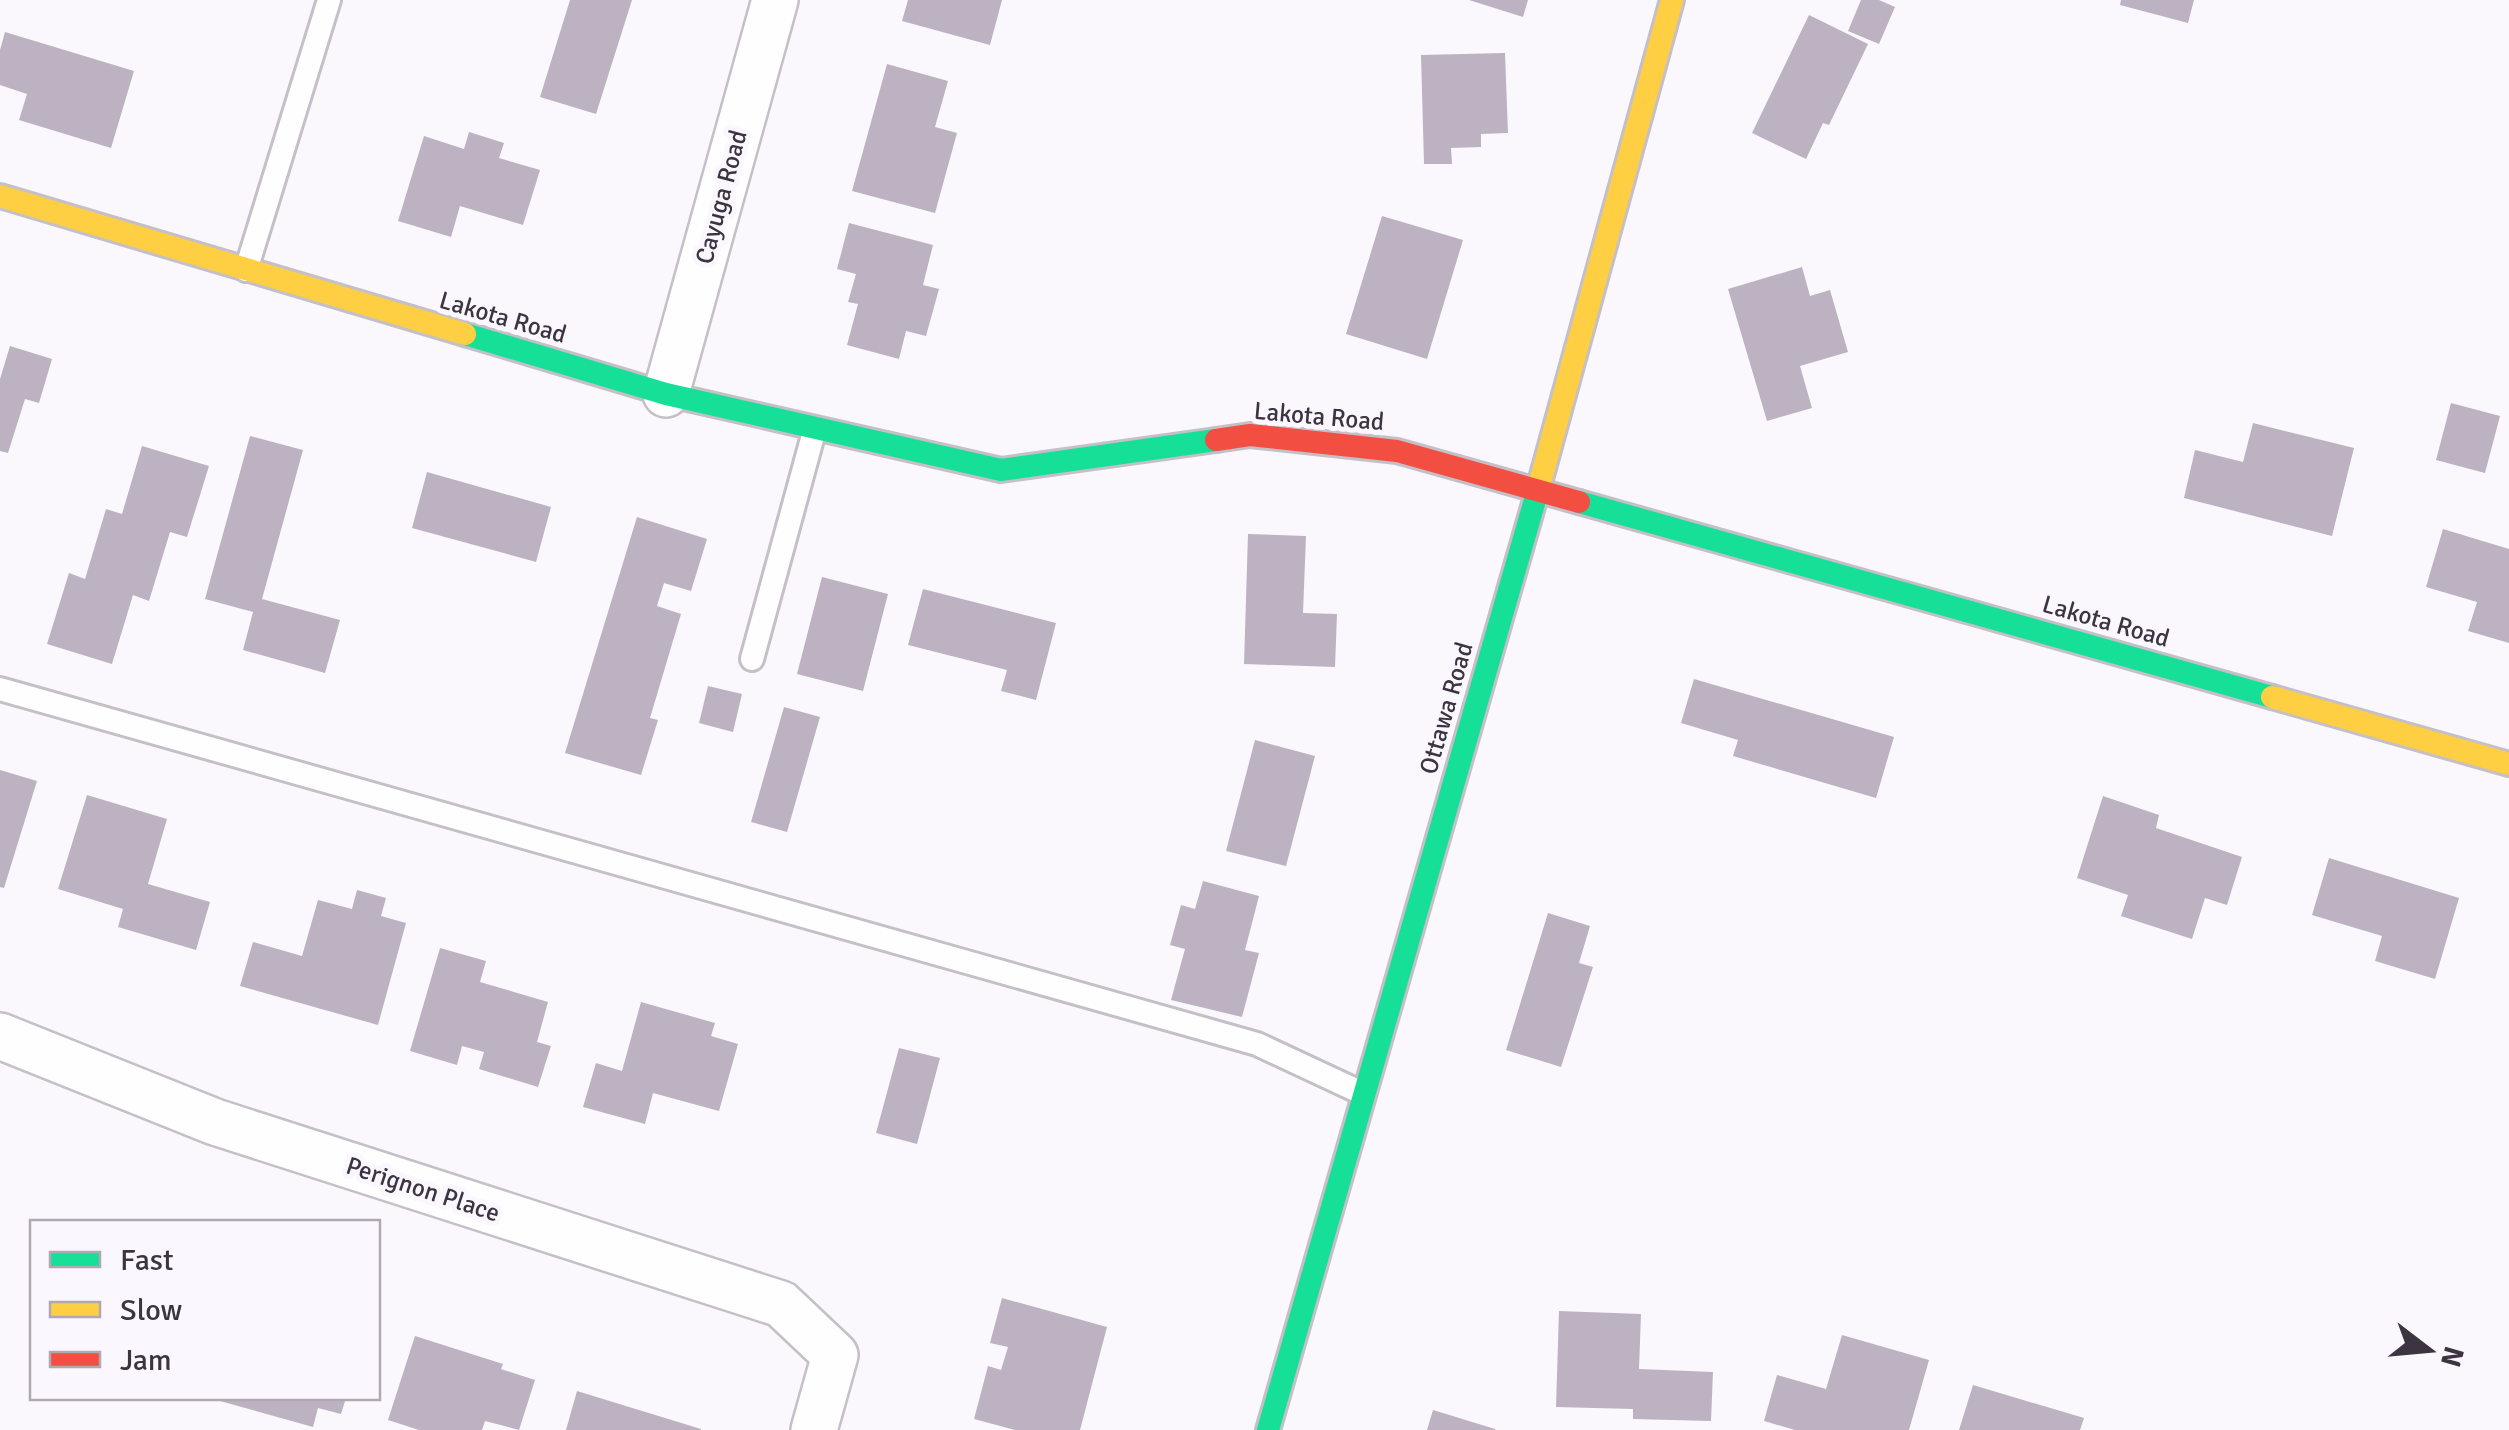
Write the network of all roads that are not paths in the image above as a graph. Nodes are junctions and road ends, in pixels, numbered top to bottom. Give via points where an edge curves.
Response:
1 (329, 0) edge
2 (775, 0) edge
3 (1672, 0) edge
4 (0, 196) edge
5 (246, 270) junction
6 (666, 394) junction
7 (815, 428) junction
8 (1538, 490) junction
9 (752, 659) dead end
10 (0, 689) edge
11 (2509, 764) edge
12 (0, 1036) edge
13 (1364, 1094) junction
14 (814, 1430) edge
15 (1268, 1430) edge

1 - 5 lane
2 - 6 street, Cayuga Road
3 - 8 street, Ottawa Road
4 - 5 street, Lakota Road
5 - 6 street, Lakota Road
6 - 7 street, Lakota Road
7 - 8 street, Lakota Road via 1001,470 1250,435 1397,451
7 - 9 lane
8 - 11 street, Lakota Road
8 - 13 street, Ottawa Road
10 - 13 lane via 1256,1044
12 - 14 street, Perignon Place via 215,1122 781,1304 835,1355
13 - 15 street, Ottawa Road

